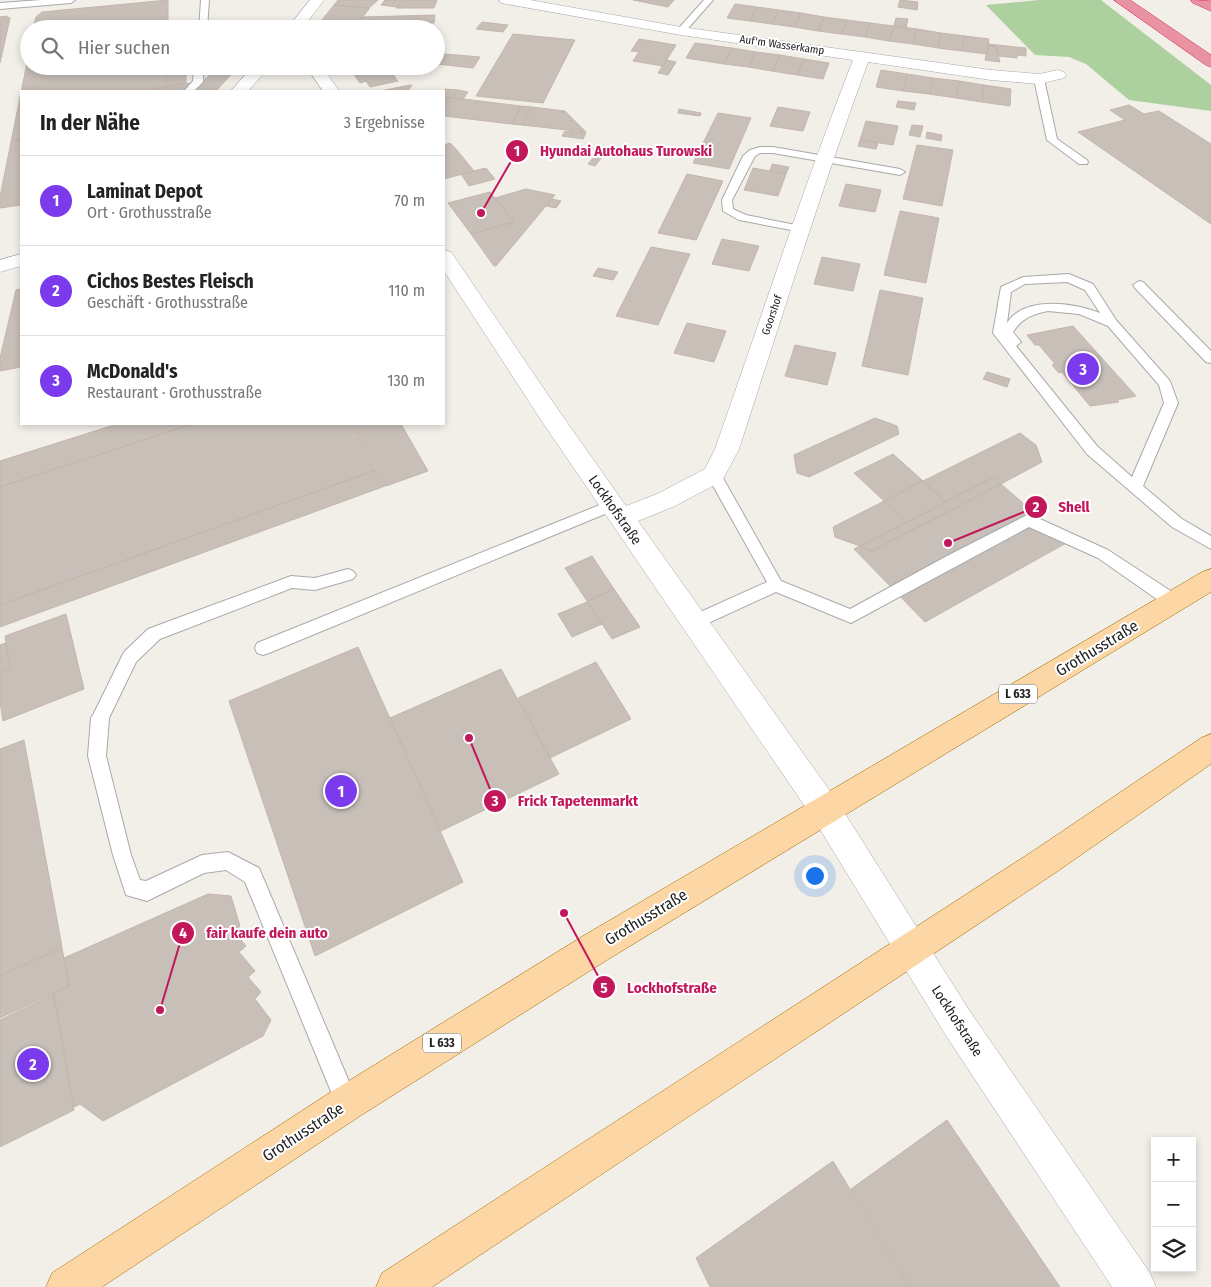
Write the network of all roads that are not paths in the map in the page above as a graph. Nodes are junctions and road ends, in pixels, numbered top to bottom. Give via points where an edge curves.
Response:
1 (71, 0) edge
2 (205, 0) edge
3 (317, 0) edge
4 (506, 0) edge
5 (709, 0) edge
6 (1121, 0) edge
7 (1198, 0) edge
8 (532, 2) edge
9 (0, 6) edge
10 (1211, 7) edge
11 (204, 20) edge
12 (301, 20) edge
13 (681, 31) junction
14 (862, 57) junction
15 (1211, 62) edge
16 (198, 75) edge
17 (254, 75) edge
18 (320, 75) edge
19 (1058, 75) dead end
20 (1039, 79) junction
21 (190, 90) edge
22 (240, 90) edge
23 (330, 90) edge
24 (823, 160) junction
25 (1083, 162) dead end
26 (900, 172) dead end
27 (802, 229) junction
28 (445, 258) edge
29 (20, 260) edge
30 (0, 266) edge
31 (1139, 285) dead end
32 (1112, 323) junction
33 (1211, 359) edge
34 (1062, 414) junction
35 (714, 475) junction
36 (1135, 487) junction
37 (616, 512) junction
38 (1211, 543) edge
39 (348, 576) dead end
40 (1211, 579) edge
41 (776, 585) junction
42 (1174, 602) junction
43 (693, 623) junction
44 (263, 648) dead end
45 (1211, 747) edge
46 (826, 811) junction
47 (910, 948) junction
48 (347, 1103) junction
49 (66, 1287) edge
50 (396, 1287) edge
51 (1136, 1287) edge

1 - 9 lane
2 - 11 lane
3 - 12 street
4 - 8 street, Auf'm Wasserkamp
5 - 13 lane
6 - 15 highway
7 - 10 highway
8 - 13 street, Auf'm Wasserkamp
13 - 14 street, Auf'm Wasserkamp
14 - 20 street, Auf'm Wasserkamp
14 - 24 street, Goorshof
16 - 21 lane via 198,82
17 - 22 street
18 - 23 street
19 - 20 street, Auf'm Wasserkamp
20 - 25 lane via 1052,140
24 - 26 lane
24 - 27 street, Goorshof
24 - 27 lane via 764,149 753,152 727,200 728,211 735,215
27 - 35 street, Goorshof via 727,449
28 - 37 street, Lockhofstraße
29 - 30 street
31 - 33 lane
32 - 34 lane via 1081,310 1048,307 1026,312 1014,321 1007,332 1053,388
32 - 34 lane via 1089,288 1069,278 1023,280 1005,290 999,333
32 - 36 lane via 1165,384 1172,404
34 - 36 lane via 1092,450
35 - 37 street via 666,500
35 - 41 lane
36 - 38 lane via 1177,523
37 - 43 street, Lockhofstraße
37 - 44 lane
39 - 48 lane via 315,584 292,582 154,634 130,658 100,718 97,756 133,888 147,891 202,864 228,861 252,875
40 - 42 main road, Grothusstraße / L 633
41 - 42 lane via 851,616 1029,520 1103,554
41 - 43 lane
42 - 46 main road, Grothusstraße / L 633
43 - 46 street, Lockhofstraße
45 - 47 main road via 1044,862
46 - 47 street, Lockhofstraße
46 - 48 main road, Grothusstraße / L 633 via 603,943
47 - 50 main road
47 - 51 street, Lockhofstraße
48 - 49 main road, Grothusstraße / L 633

